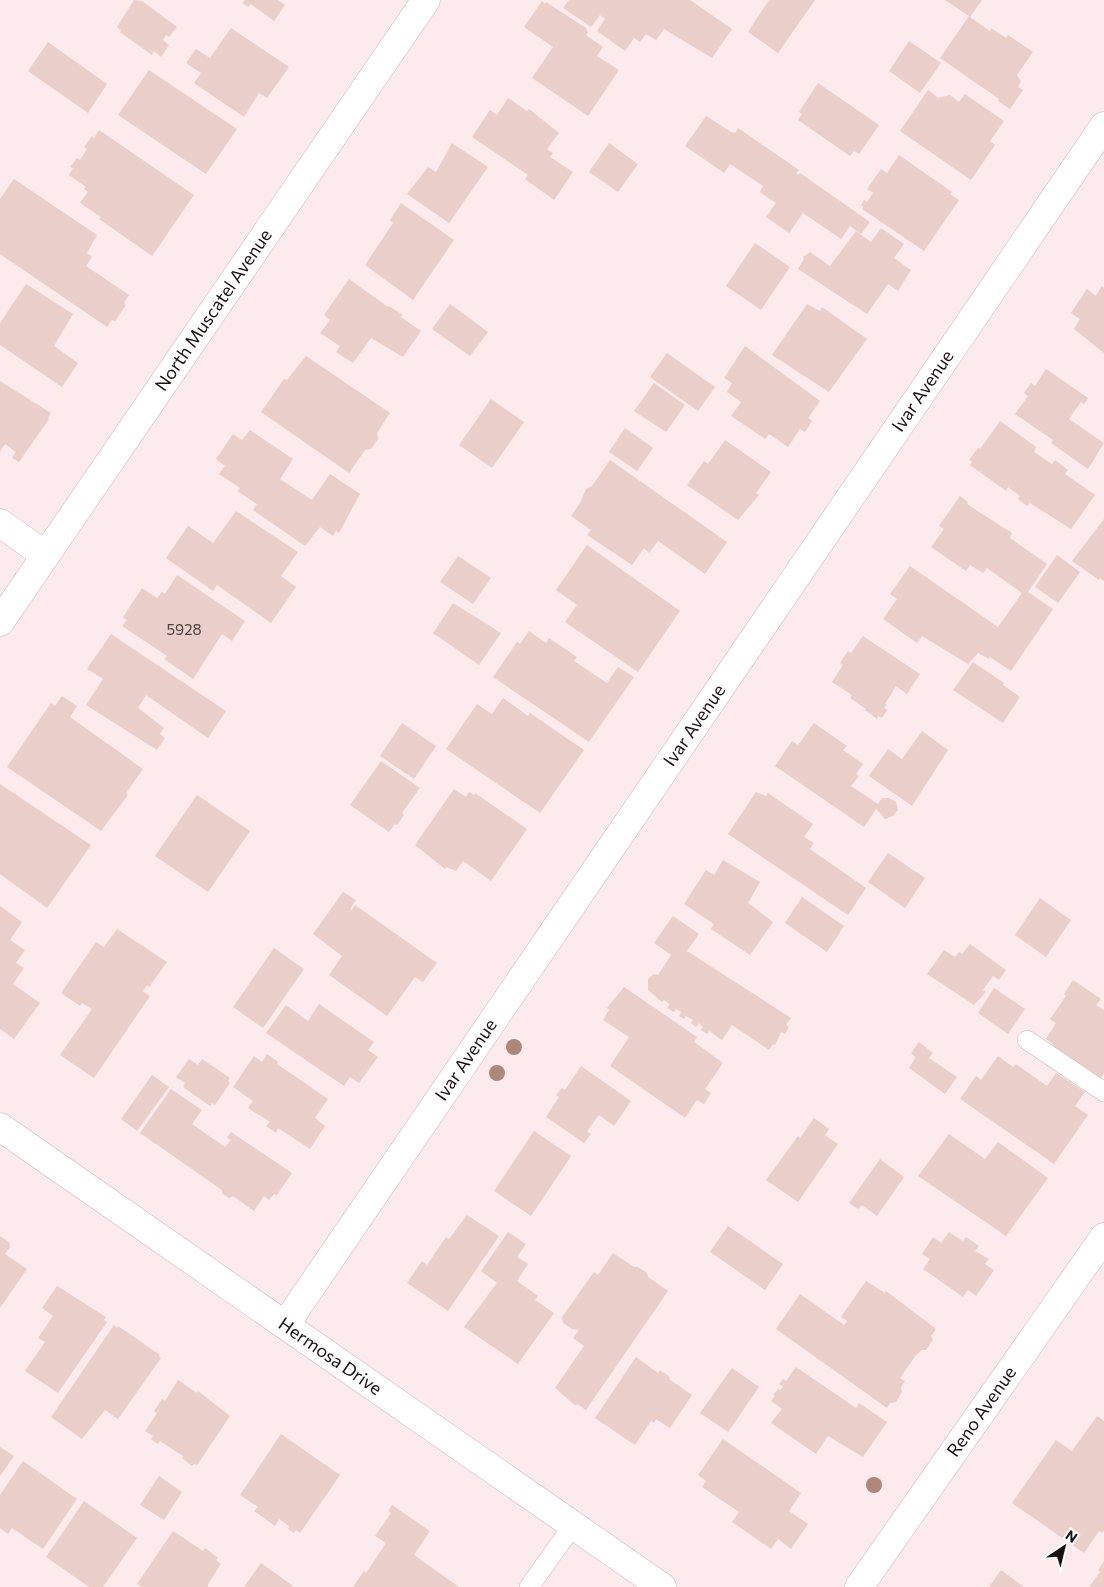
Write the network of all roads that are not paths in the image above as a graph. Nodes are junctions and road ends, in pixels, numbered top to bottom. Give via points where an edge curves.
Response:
1 (426, 0) edge
2 (1104, 126) edge
3 (0, 523) edge
4 (45, 555) junction
5 (0, 622) edge
6 (1027, 1040) dead end
7 (1104, 1092) edge
8 (0, 1127) edge
9 (1104, 1237) edge
10 (285, 1325) junction
11 (574, 1524) junction
12 (528, 1587) edge
13 (662, 1587) edge
14 (859, 1587) edge

1 - 4 street, North Muscatel Avenue
2 - 10 street, Ivar Avenue
3 - 4 street
4 - 5 street, North Muscatel Avenue
6 - 7 lane
8 - 10 street, Hermosa Drive
9 - 14 street, Reno Avenue
10 - 11 street, Hermosa Drive
11 - 12 lane
11 - 13 street, Hermosa Drive

